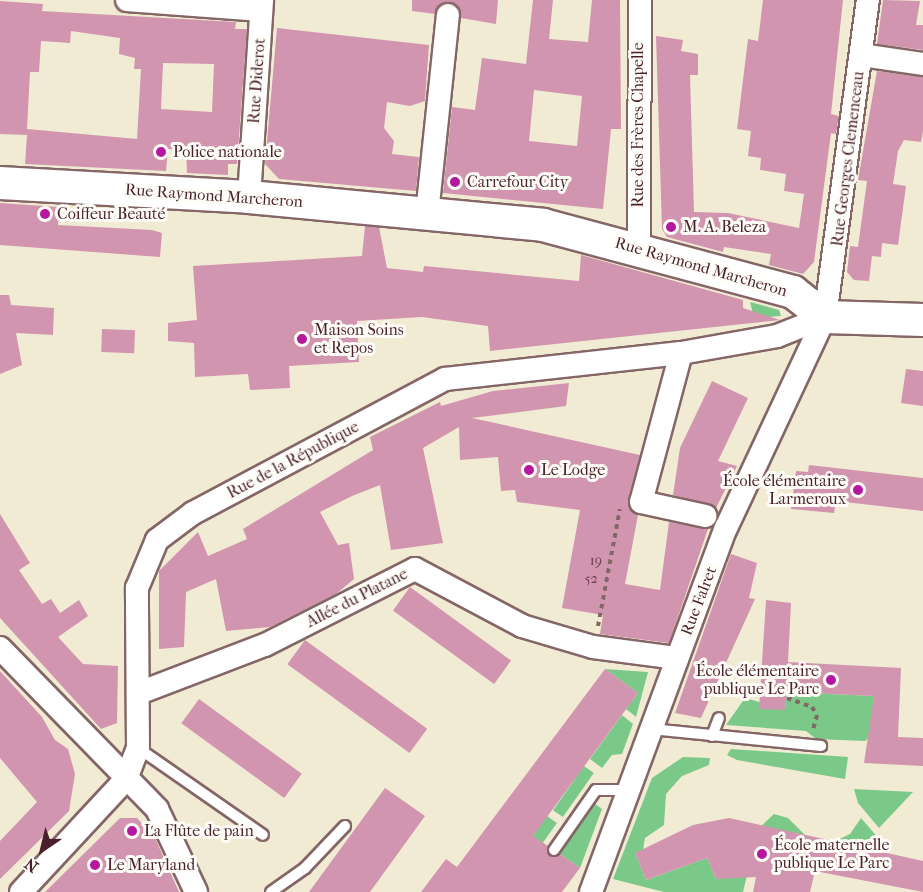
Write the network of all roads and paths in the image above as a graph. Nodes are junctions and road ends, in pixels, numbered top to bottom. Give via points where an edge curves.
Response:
1 (127, 0) edge
2 (640, 0) edge
3 (868, 0) edge
4 (262, 5) edge
5 (448, 15) dead end
6 (861, 55) junction
7 (923, 64) edge
8 (0, 183) edge
9 (249, 197) junction
10 (427, 214) junction
11 (639, 249) junction
12 (825, 317) junction
13 (923, 320) edge
14 (681, 353) junction
15 (641, 502) junction
16 (706, 516) dead end
17 (593, 647) junction
18 (0, 648) edge
19 (677, 658) junction
20 (140, 693) junction
21 (787, 698) dead end
22 (719, 718) dead end
23 (651, 729) junction
24 (811, 734) dead end
25 (712, 736) junction
26 (821, 746) dead end
27 (138, 748) junction
28 (126, 779) junction
29 (628, 790) junction
30 (345, 826) dead end
31 (263, 835) dead end
32 (554, 850) dead end
33 (21, 892) edge
34 (196, 892) edge
35 (271, 892) edge
36 (591, 892) edge

1 - 4 street
2 - 11 street, Rue des Frères Chapelle
3 - 6 street, Rue Georges Clemenceau
4 - 9 street, Rue Diderot
5 - 10 street
6 - 7 street
6 - 12 street, Rue Georges Clemenceau
8 - 9 main road, Rue Raymond Marcheron
9 - 10 main road, Rue Raymond Marcheron
10 - 11 main road, Rue Raymond Marcheron via 543,225
11 - 12 main road, Rue Raymond Marcheron via 793,292
12 - 13 main road
12 - 14 street, Rue de la République via 777,336
12 - 19 street, Rue Falret via 726,528
14 - 15 street
14 - 20 street, Rue de la République via 445,379 193,513 157,540 144,561 137,588
15 - 16 street
15 - 17 path via 622,498
17 - 19 street, Allée du Platane
17 - 20 street, Allée du Platane via 522,626 415,569 265,645
18 - 28 street
19 - 23 street, Rue Falret
20 - 27 street, Rue de la République
21 - 24 path via 812,707 817,715
22 - 25 lane
23 - 25 lane
23 - 29 street, Rue Falret
25 - 26 lane
27 - 28 street, Rue de la République
27 - 31 lane
28 - 33 street, Rue de la République
28 - 34 street via 157,809
29 - 32 lane via 596,790
29 - 36 street, Rue Falret
30 - 35 lane via 305,868

